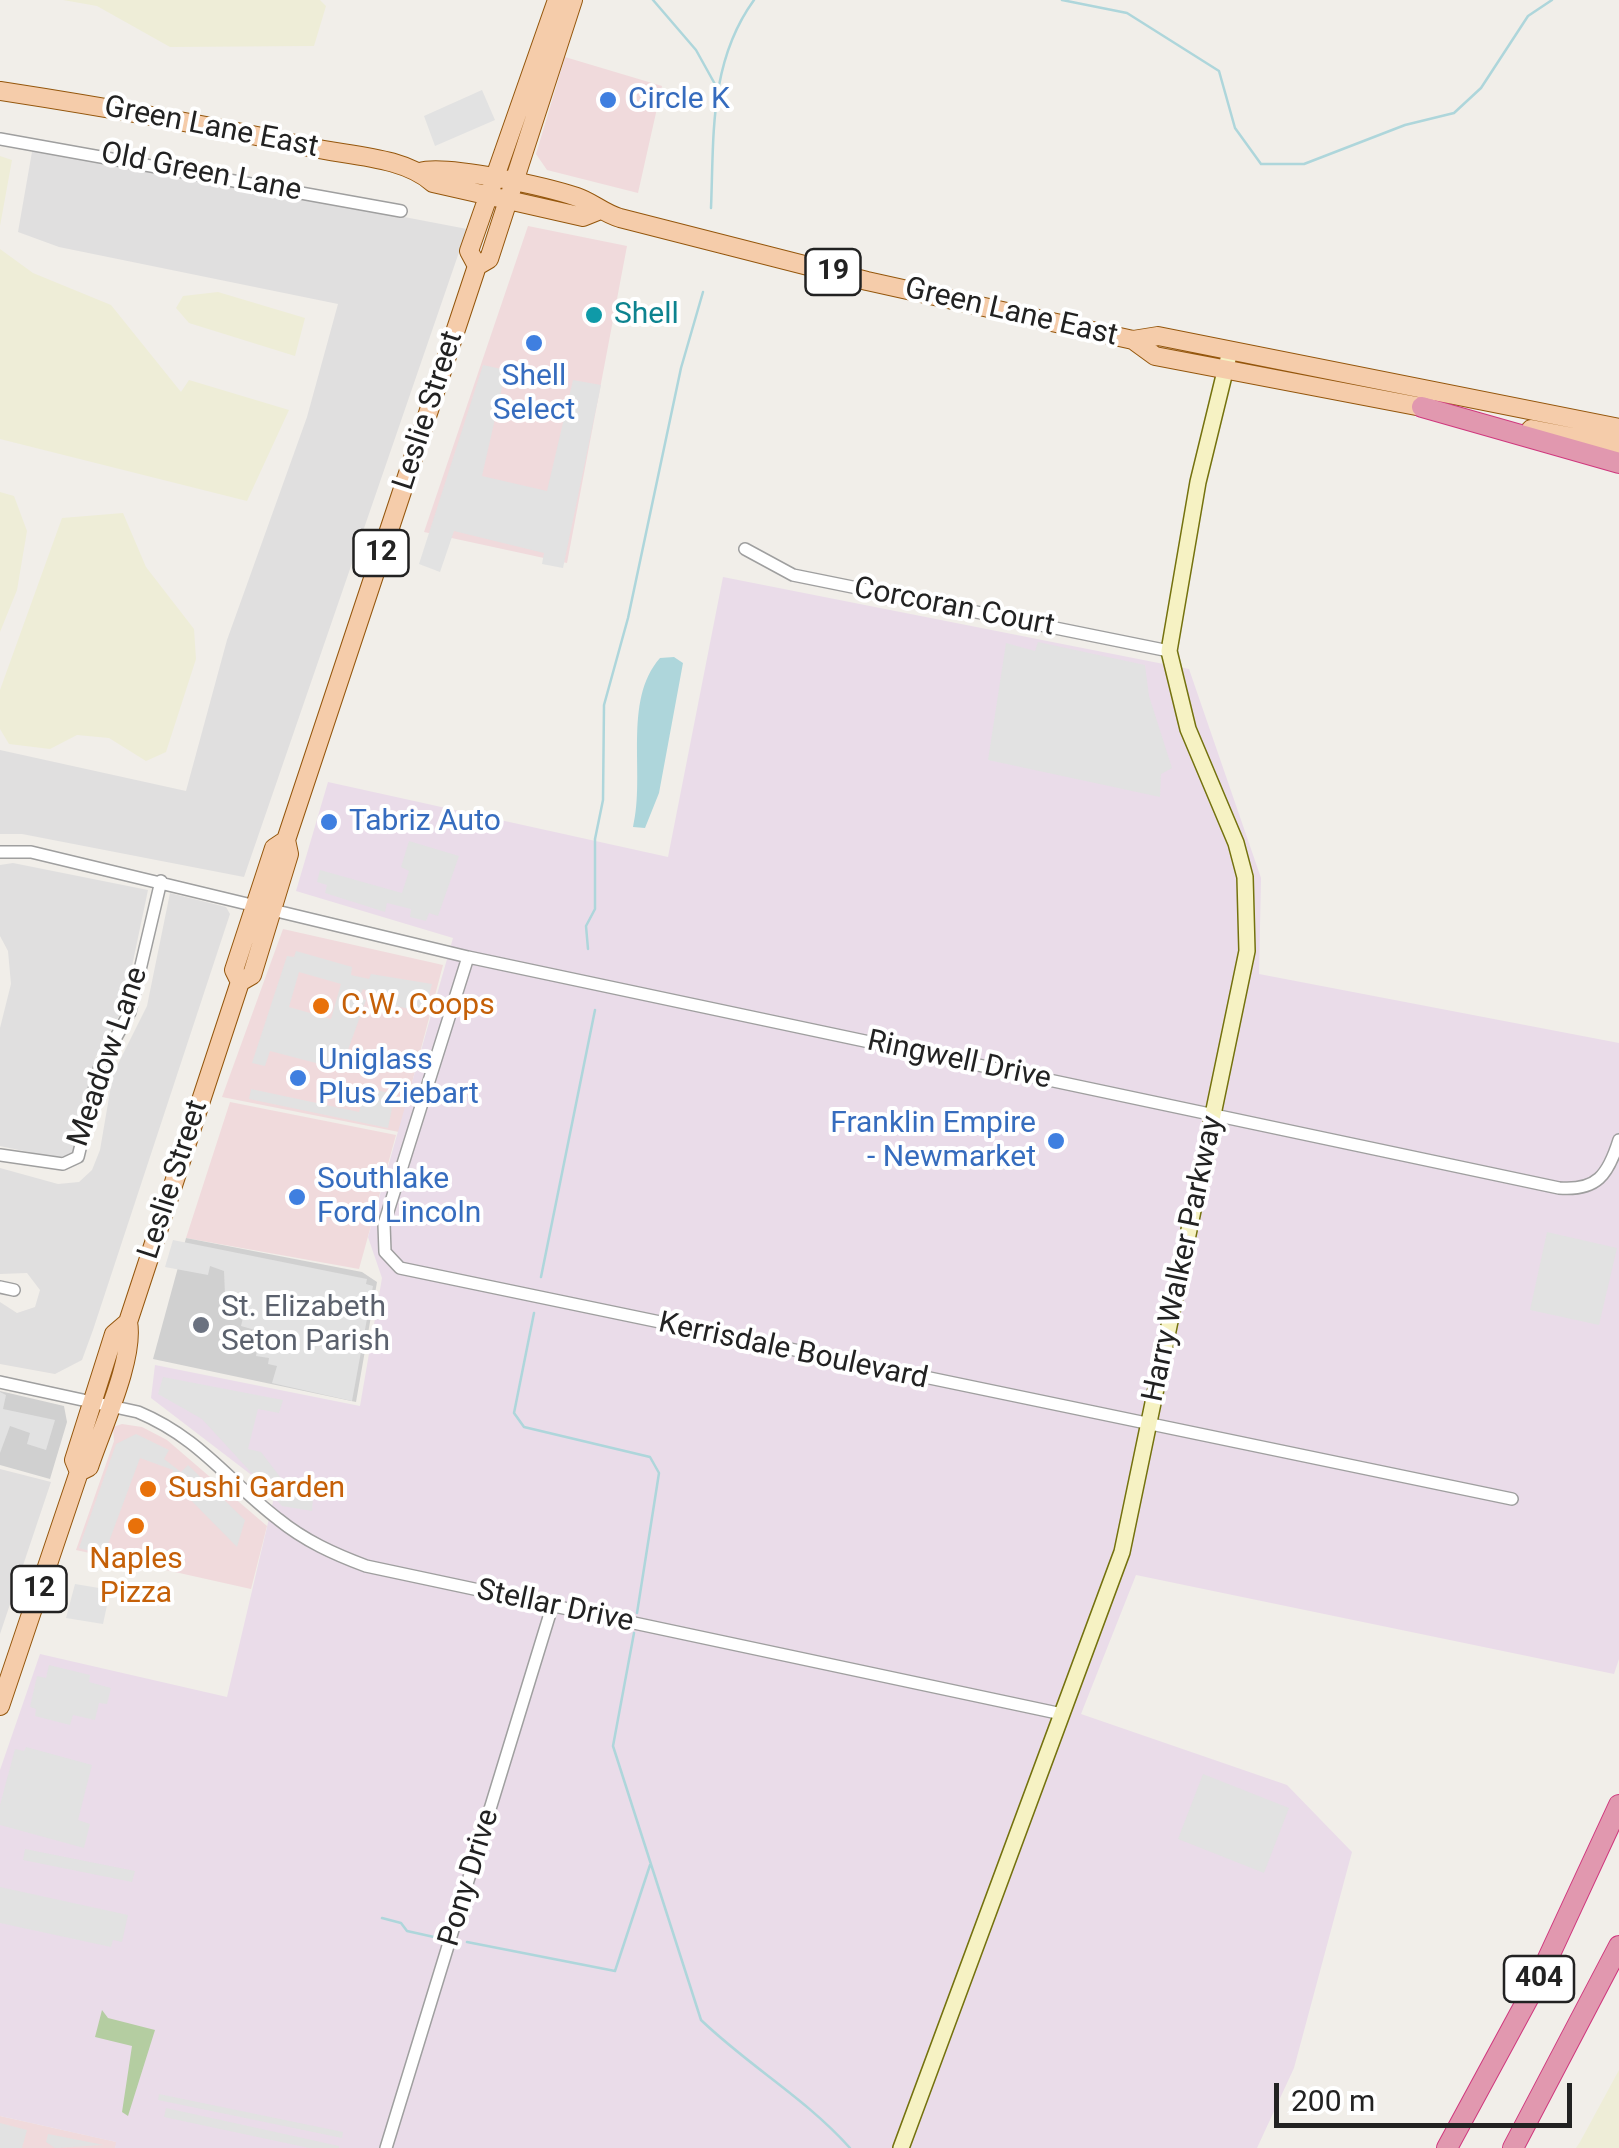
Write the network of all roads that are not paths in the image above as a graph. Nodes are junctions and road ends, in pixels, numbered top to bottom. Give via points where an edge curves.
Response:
1 (557, 0) edge
2 (573, 0) edge
3 (0, 91) edge
4 (0, 139) edge
5 (492, 188) junction
6 (512, 192) junction
7 (401, 211) dead end
8 (476, 266) junction
9 (1133, 340) junction
10 (1230, 351) junction
11 (1227, 372) junction
12 (1422, 407) junction
13 (1619, 428) edge
14 (1619, 446) edge
15 (1619, 462) edge
16 (745, 549) dead end
17 (1169, 651) junction
18 (0, 852) edge
19 (161, 881) junction
20 (265, 906) junction
21 (468, 958) junction
22 (1214, 1115) junction
23 (1619, 1140) edge
24 (0, 1155) edge
25 (0, 1286) edge
26 (14, 1290) dead end
27 (0, 1382) edge
28 (101, 1404) junction
29 (1150, 1425) junction
30 (1512, 1499) dead end
31 (552, 1607) junction
32 (0, 1706) edge
33 (1062, 1714) junction
34 (1619, 1805) edge
35 (1619, 1946) edge
36 (386, 2148) edge
37 (901, 2148) edge
38 (1448, 2148) edge
39 (1514, 2148) edge

1 - 5 main road, Leslie Street / 12
2 - 6 main road, Leslie Street / 12
3 - 5 main road, Green Lane East / 19 via 420,172 432,183
4 - 7 street, Old Green Lane
5 - 6 main road, Green Lane East / 19
5 - 8 main road, Leslie Street / 12 via 470,251
6 - 8 main road, Leslie Street / 12 via 489,259
6 - 9 main road, Green Lane East / 19 via 583,216 598,211
8 - 20 main road, Leslie Street / 12 via 286,840 274,848
9 - 10 main road, Green Lane East / 19 via 1158,336
9 - 11 main road, Green Lane East / 19 via 1155,356
10 - 11 street, Harry Walker Parkway
10 - 13 main road, Green Lane East / 19
11 - 12 main road, Green Lane East / 19
11 - 17 street, Harry Walker Parkway via 1198,482
12 - 14 main road, Green Lane East / 19
12 - 15 highway
16 - 17 street, Corcoran Court via 793,575
17 - 22 street, Harry Walker Parkway via 1188,730 1245,877 1247,951
18 - 19 street, Ringwell Drive via 31,852
19 - 20 street, Ringwell Drive
19 - 24 street, Meadow Lane via 130,1012 100,1066 78,1157 63,1164
20 - 21 street, Ringwell Drive
20 - 28 main road, Leslie Street / 12 via 234,970 240,982 128,1322 131,1337
21 - 22 street, Ringwell Drive
21 - 29 street, Kerrisdale Boulevard via 384,1224 390,1262 412,1274
22 - 23 street, Ringwell Drive via 1577,1190 1601,1180
22 - 29 street, Harry Walker Parkway
25 - 26 street
27 - 28 street, Stellar Drive
28 - 31 street, Stellar Drive via 182,1432 278,1520 340,1556
28 - 32 main road, Leslie Street / 12 via 88,1467 79,1472
29 - 30 street, Kerrisdale Boulevard
29 - 33 street, Harry Walker Parkway via 1122,1552
31 - 33 street, Stellar Drive
31 - 36 street, Pony Drive
33 - 37 street, Harry Walker Parkway
34 - 38 highway, 404 via 1537,1982
35 - 39 highway, 404

